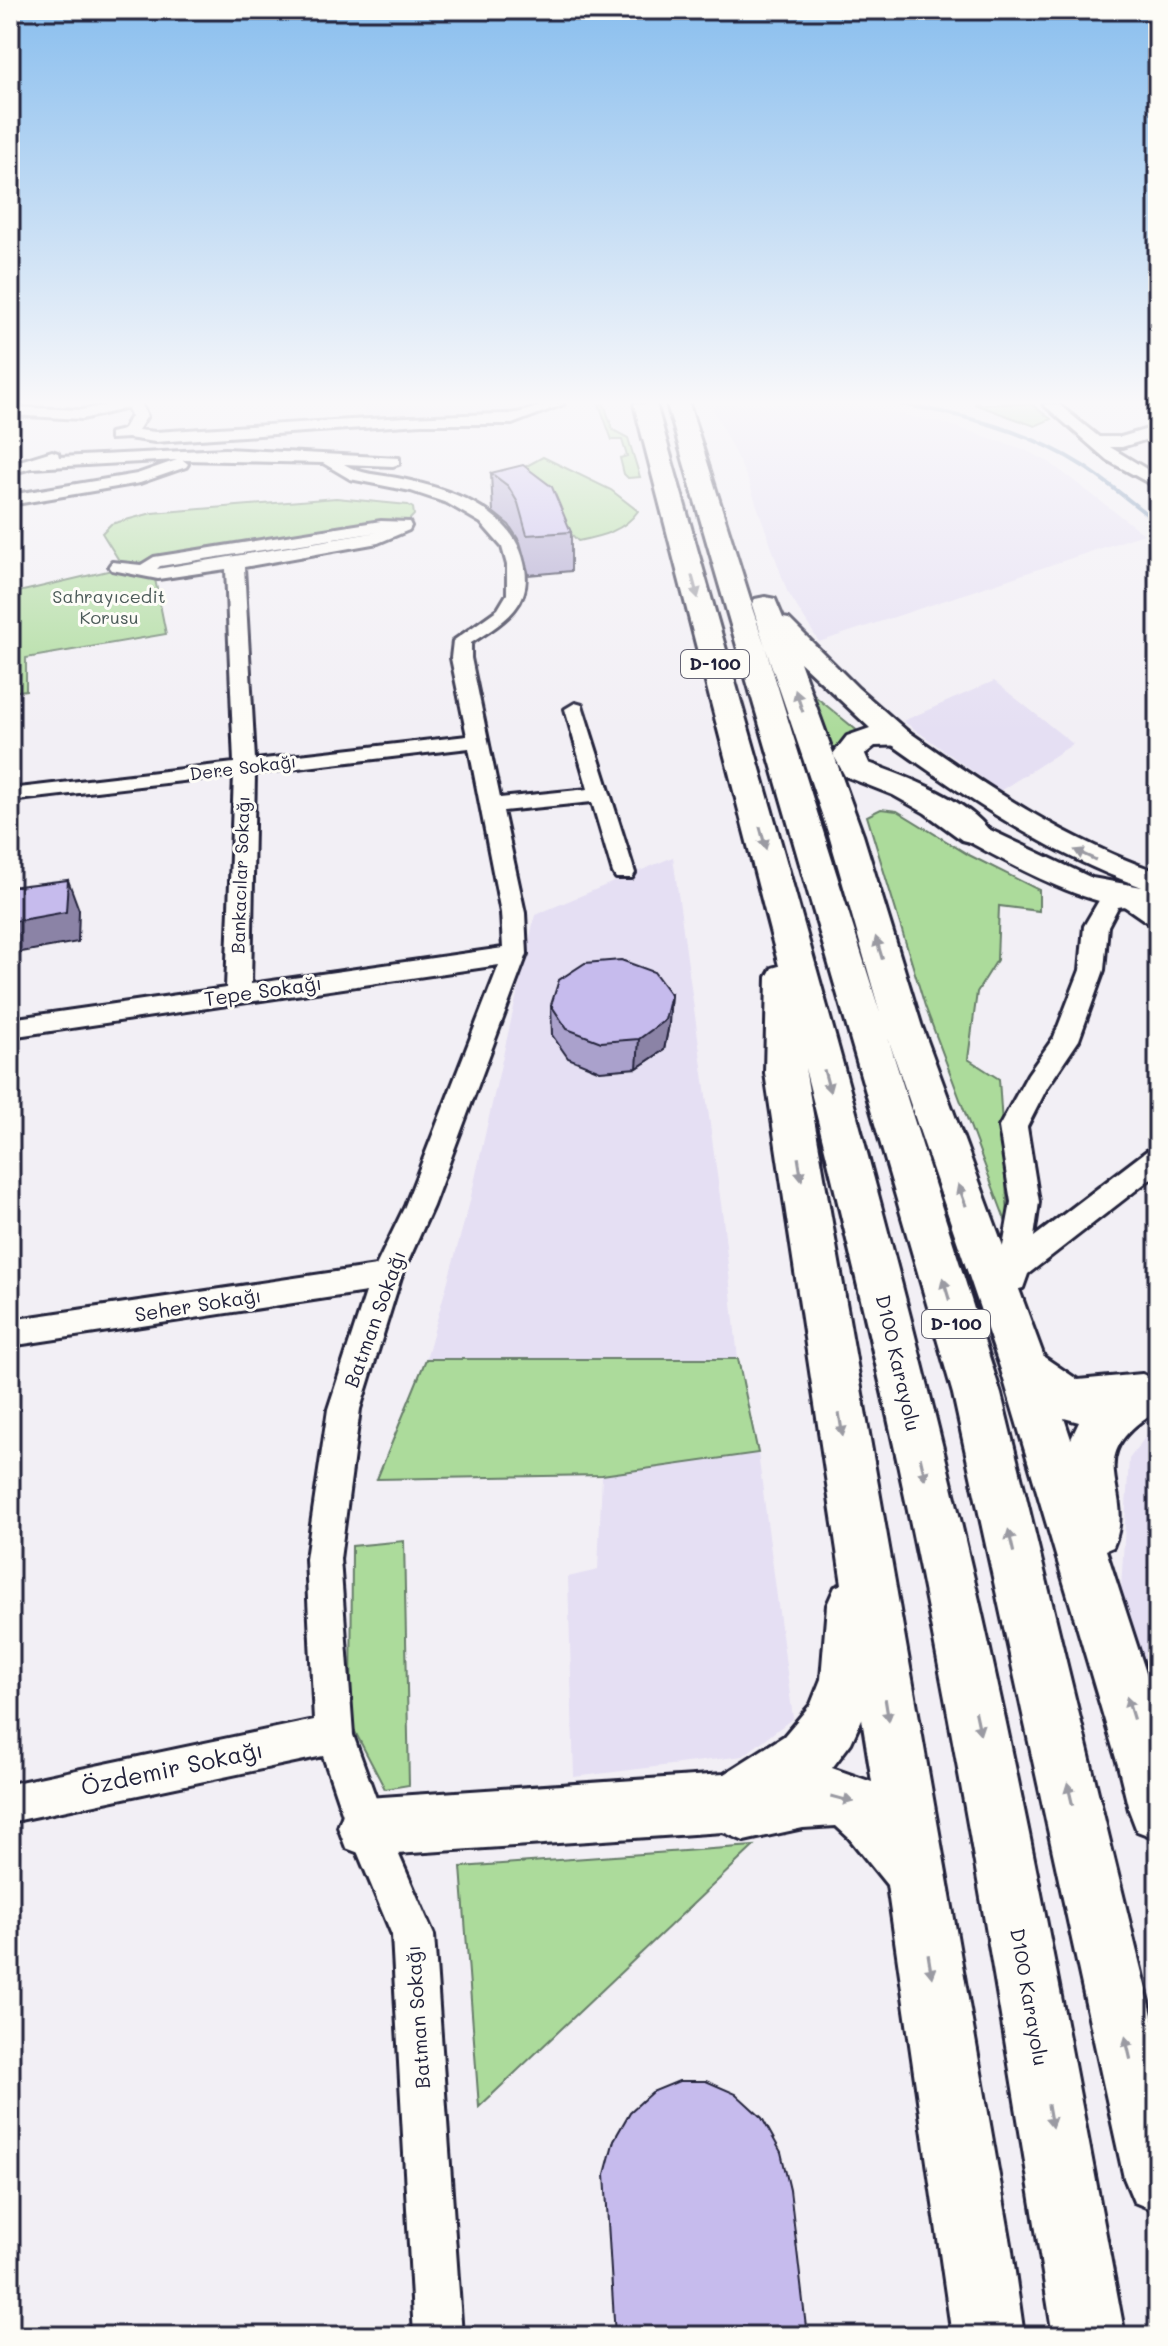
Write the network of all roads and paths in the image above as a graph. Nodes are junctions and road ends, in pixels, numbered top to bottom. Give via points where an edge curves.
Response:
1 (476, 513) edge
2 (675, 513) edge
3 (712, 513) edge
4 (721, 513) edge
5 (228, 560) junction
6 (118, 566) dead end
7 (768, 612) junction
8 (575, 709) dead end
9 (900, 738) junction
10 (476, 741) junction
11 (245, 767) junction
12 (602, 794) junction
13 (10, 795) edge
14 (490, 806) junction
15 (840, 819) junction
16 (974, 833) junction
17 (624, 873) dead end
18 (1158, 882) edge
19 (1128, 897) junction
20 (1158, 897) edge
21 (1158, 919) edge
22 (786, 924) junction
23 (515, 954) junction
24 (238, 995) junction
25 (10, 1028) edge
26 (1158, 1158) edge
27 (1014, 1268) junction
28 (386, 1277) junction
29 (1006, 1319) junction
30 (10, 1333) edge
31 (1025, 1370) junction
32 (1150, 1387) edge
33 (1041, 1421) junction
34 (1087, 1477) junction
35 (860, 1544) junction
36 (1114, 1656) junction
37 (334, 1735) junction
38 (10, 1803) edge
39 (1158, 1810) edge
40 (698, 1814) junction
41 (372, 1839) junction
42 (914, 1872) junction
43 (1158, 2178) edge
44 (438, 2336) edge
45 (988, 2336) edge
46 (1089, 2336) edge

1 - 10 street, Batman Sokağı via 503,533 515,555 519,579 514,602 501,618 462,641
2 -> 22 highway, D100 Karayolu / D-100
43 -> 3 highway, D-100 via 977,1394
4 - 7 highway via 744,551
5 - 5 street via 378,538 403,526 381,526
5 - 6 street via 154,562 145,571
5 - 11 street, Bankacılar Sokağı
7 - 9 highway via 833,681
15 -> 7 highway
8 - 12 street
9 - 16 highway via 885,734 852,746 849,754 856,769 926,800
18 -> 9 main road via 1085,856 1023,823
10 - 11 street, Dere Sokağı
10 - 14 street, Batman Sokağı
11 - 13 street, Dere Sokağı
11 - 24 street, Bankacılar Sokağı
12 - 14 street
12 - 17 street
14 - 23 street, Batman Sokağı via 513,913
15 - 16 highway via 866,795 892,792
29 -> 15 highway via 902,1024
16 - 19 main road via 1078,884
19 - 20 main road
19 - 21 street
19 - 27 street via 1109,902 1096,926 1092,970 1066,1040 1013,1127 1025,1202
22 -> 35 highway via 785,1073
22 -> 46 highway, D100 Karayolu / D-100 via 867,1229 936,1523 981,1734
23 - 24 street, Tepe Sokağı
23 - 28 street, Batman Sokağı via 419,1206
24 - 25 street, Tepe Sokağı
26 - 27 street
27 - 29 street
28 - 30 street, Seher Sokağı
28 - 37 street, Batman Sokağı via 344,1409 323,1559
29 - 31 highway
31 - 32 highway via 1051,1394 1080,1402
31 - 33 highway
32 - 34 highway via 1111,1415 1096,1434
33 - 34 highway via 1071,1471
33 - 36 highway
34 - 36 highway
35 - 40 highway via 848,1678 835,1720 808,1755 782,1776
35 -> 42 highway
39 -> 36 highway
37 - 38 street, Özdemir Sokağı
37 - 41 street, Batman Sokağı
40 - 41 highway
40 -> 42 highway via 831,1795 853,1801 873,1816
41 - 44 street, Batman Sokağı via 413,1935
42 -> 45 highway

